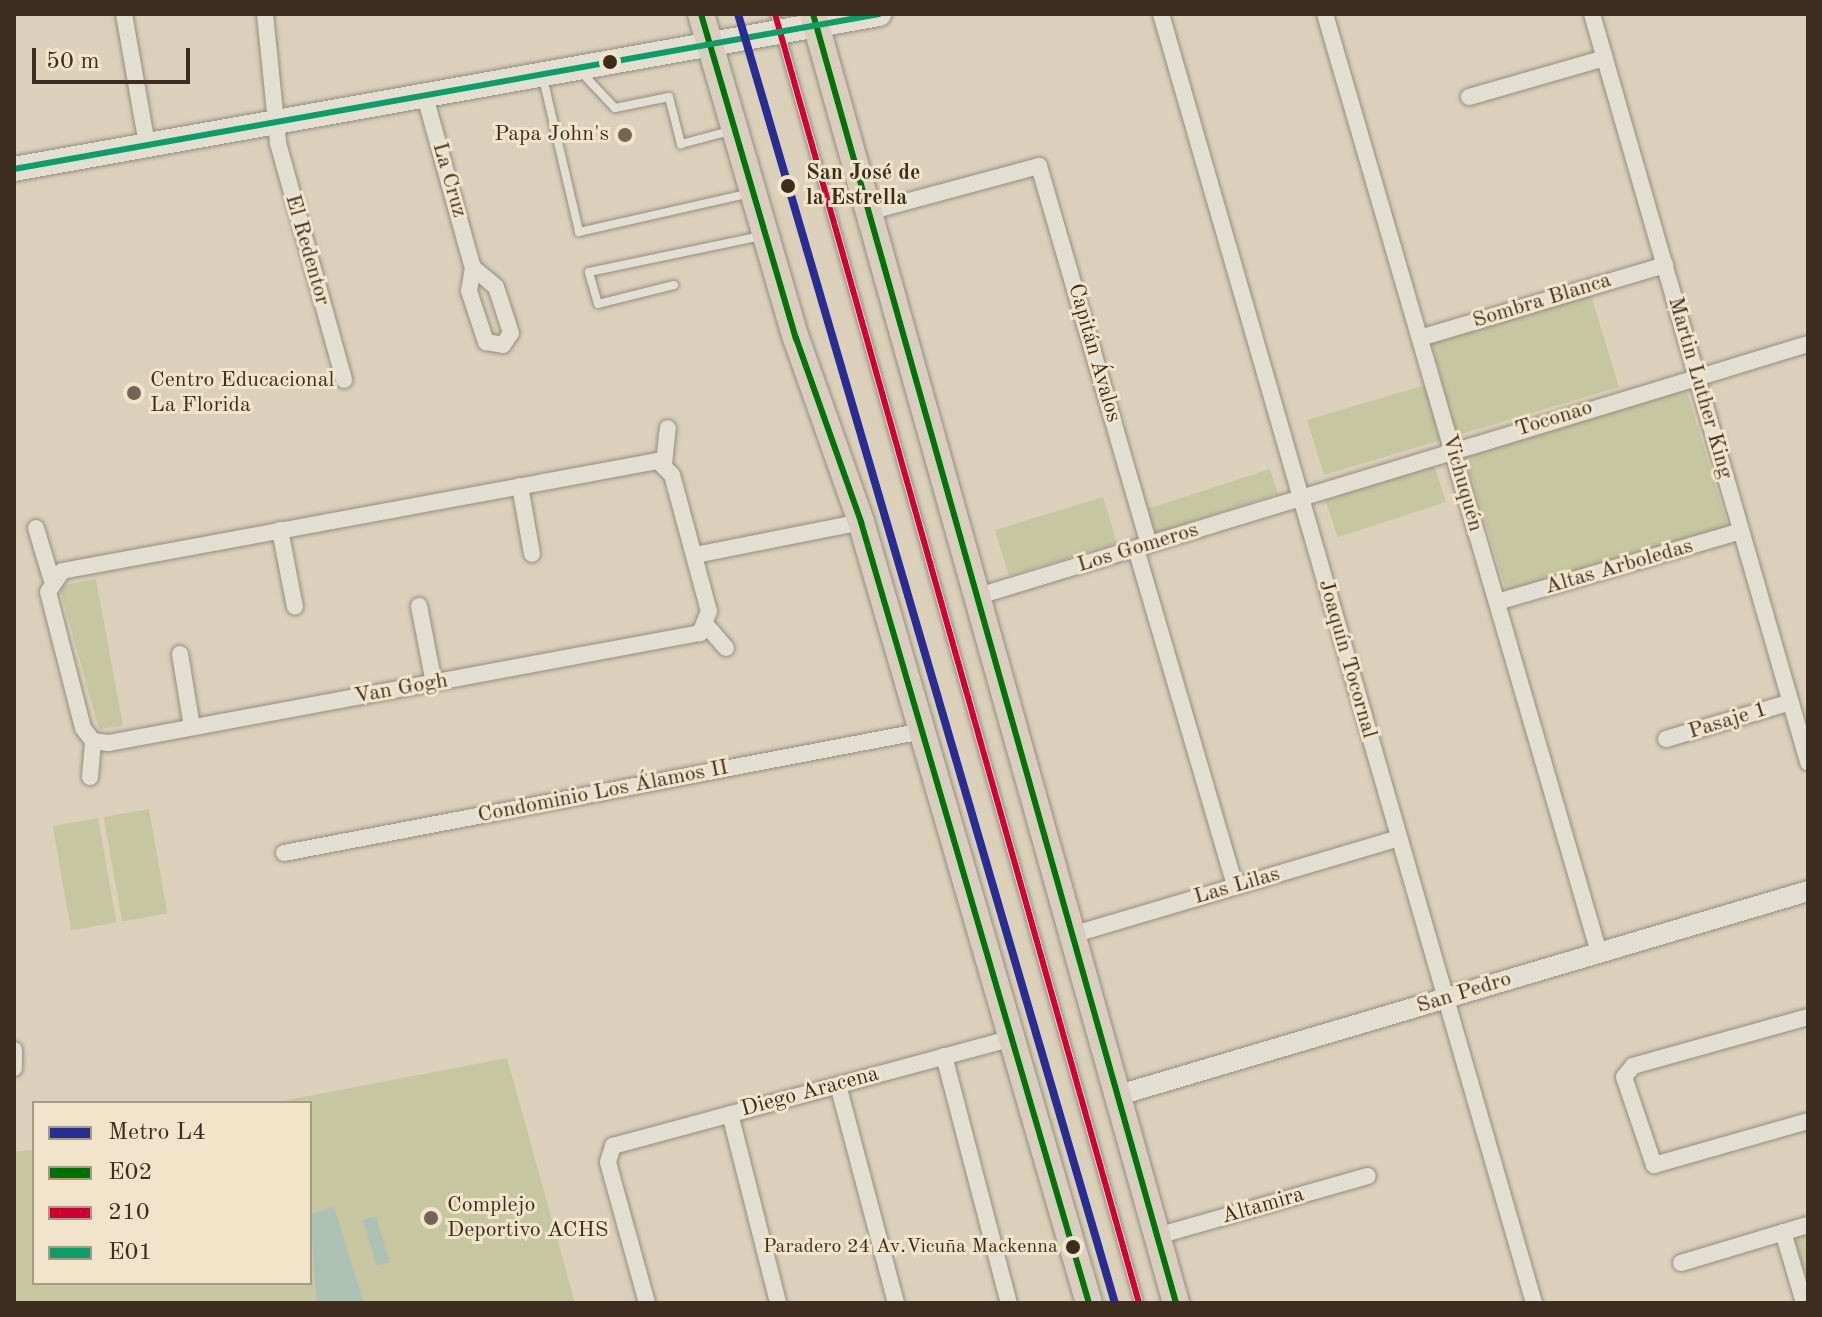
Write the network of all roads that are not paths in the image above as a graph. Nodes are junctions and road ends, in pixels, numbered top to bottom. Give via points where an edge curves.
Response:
1 (124, 14) edge
2 (265, 14) edge
3 (701, 14) edge
4 (879, 14) edge
5 (1161, 14) edge
6 (1325, 14) edge
7 (1592, 14) edge
8 (815, 20) edge
9 (778, 22) edge
10 (708, 40) junction
11 (1605, 58) junction
12 (575, 65) junction
13 (541, 71) junction
14 (424, 93) junction
15 (1469, 97) dead end
16 (277, 120) junction
17 (734, 129) junction
18 (147, 144) junction
19 (14, 169) edge
20 (751, 193) junction
21 (872, 211) junction
22 (765, 235) junction
23 (1665, 265) junction
24 (473, 268) dead end
25 (674, 285) dead end
26 (1420, 338) junction
27 (1808, 344) edge
28 (1697, 374) junction
29 (344, 380) dead end
30 (668, 428) dead end
31 (1453, 451) junction
32 (664, 464) junction
33 (520, 486) junction
34 (1301, 498) junction
35 (861, 522) junction
36 (36, 528) dead end
37 (280, 530) junction
38 (1741, 531) junction
39 (1143, 547) junction
40 (532, 554) dead end
41 (695, 555) junction
42 (51, 578) junction
43 (975, 597) junction
44 (1497, 602) junction
45 (419, 606) dead end
46 (295, 607) dead end
47 (707, 626) junction
48 (726, 648) dead end
49 (180, 654) dead end
50 (434, 683) junction
51 (1791, 702) junction
52 (192, 727) junction
53 (923, 731) junction
54 (1666, 739) dead end
55 (93, 741) junction
56 (1808, 762) edge
57 (90, 777) dead end
58 (1399, 838) junction
59 (284, 853) dead end
60 (1235, 886) junction
61 (1807, 893) edge
62 (1075, 934) junction
63 (1599, 953) junction
64 (1446, 998) junction
65 (1808, 1017) edge
66 (1012, 1038) junction
67 (14, 1050) edge
68 (944, 1056) junction
69 (14, 1068) edge
70 (838, 1085) junction
71 (1119, 1095) junction
72 (730, 1114) junction
73 (1808, 1121) edge
74 (1368, 1176) dead end
75 (1808, 1225) edge
76 (1783, 1232) junction
77 (1157, 1236) junction
78 (1681, 1263) dead end
79 (647, 1303) edge
80 (778, 1303) edge
81 (896, 1303) edge
82 (1009, 1303) edge
83 (1089, 1303) edge
84 (1139, 1303) edge
85 (1176, 1303) edge
86 (1534, 1303) edge
87 (1804, 1303) edge

1 - 18 street
2 - 16 street, El Redentor
3 - 10 main road
4 - 8 main road
5 - 34 street, Joaquín Tocornal
6 - 26 street, Vichuquén
7 - 11 street, Martin Luther King
8 - 9 main road
8 - 21 main road
9 - 10 main road
9 - 84 lane
10 - 12 main road
10 - 17 main road
11 - 15 street
11 - 23 street, Martin Luther King
12 - 13 main road
12 - 17 lane via 615,108 669,97 681,144
13 - 14 main road
13 - 20 lane via 579,232
14 - 16 main road
14 - 24 street, La Cruz
16 - 18 main road
16 - 29 street, El Redentor
17 - 20 main road
18 - 19 main road
20 - 22 main road
21 - 39 street, Capitán Ávalos via 1036,163
21 - 43 main road
22 - 25 lane via 589,272 598,304
22 - 35 main road
23 - 26 street, Sombra Blanca
23 - 28 street, Martin Luther King
26 - 31 street, Vichuquén
27 - 28 street, Toconao
28 - 31 street, Toconao
28 - 38 street, Martin Luther King
30 - 32 street
31 - 34 street, Toconao
31 - 44 street, Vichuquén
32 - 33 street
32 - 41 street
33 - 37 street
33 - 40 street
34 - 39 street, Los Gomeros
34 - 58 street, Joaquín Tocornal
35 - 41 street
35 - 53 main road
36 - 42 street
37 - 42 street
37 - 46 street
38 - 44 street, Altas Arboledas
38 - 51 street, Martin Luther King
39 - 43 street, Los Gomeros
39 - 60 street, Capitán Ávalos
41 - 47 street
42 - 55 street via 48,592
43 - 62 main road
44 - 63 street, Vichuquén
45 - 50 street
47 - 48 street
47 - 50 street, Van Gogh
49 - 52 street
50 - 52 street, Van Gogh
51 - 54 street, Pasaje 1
51 - 56 street, Martin Luther King
52 - 55 street, Van Gogh
53 - 59 street, Condominio Los Álamos II
53 - 66 main road
55 - 57 street
58 - 60 street, Las Lilas
58 - 64 street, Joaquín Tocornal
60 - 62 street, Las Lilas
61 - 63 street, San Pedro
62 - 71 main road
63 - 64 street, San Pedro
64 - 71 street, San Pedro
64 - 86 street, Joaquín Tocornal
65 - 73 street via 1625,1072 1654,1165
66 - 68 street, Diego Aracena
66 - 83 main road
67 - 69 street
68 - 70 street, Diego Aracena
68 - 82 street
70 - 72 street, Diego Aracena
70 - 81 street
71 - 77 main road
72 - 79 street, Diego Aracena via 609,1150
72 - 80 street
74 - 77 street, Altamira
75 - 76 street
76 - 78 street
76 - 87 street
77 - 85 main road

